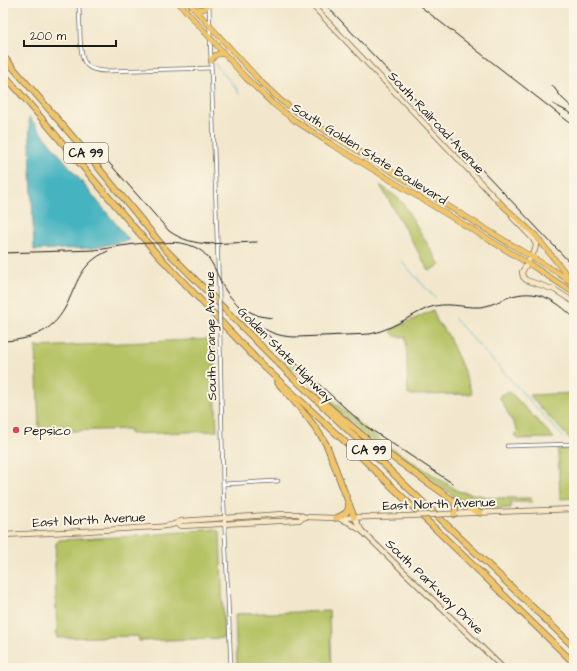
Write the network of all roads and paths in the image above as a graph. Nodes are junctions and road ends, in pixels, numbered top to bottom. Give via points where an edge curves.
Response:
1 (79, 3) edge
2 (179, 3) edge
3 (189, 3) edge
4 (310, 3) edge
5 (209, 4) edge
6 (195, 10) junction
7 (210, 26) junction
8 (210, 37) junction
9 (224, 54) junction
10 (3, 56) edge
11 (211, 61) junction
12 (211, 68) junction
13 (3, 73) edge
14 (499, 202) junction
15 (529, 260) junction
16 (574, 284) edge
17 (574, 292) edge
18 (574, 302) edge
19 (259, 362) junction
20 (280, 365) junction
21 (574, 444) edge
22 (507, 446) dead end
23 (278, 481) dead end
24 (224, 484) junction
25 (451, 499) junction
26 (350, 505) junction
27 (574, 509) edge
28 (480, 513) junction
29 (454, 514) junction
30 (305, 517) junction
31 (354, 517) junction
32 (225, 518) junction
33 (336, 518) junction
34 (225, 523) junction
35 (176, 524) junction
36 (362, 531) junction
37 (3, 535) edge
38 (574, 647) edge
39 (574, 663) edge
40 (232, 668) edge
41 (503, 668) edge

1 - 12 street via 81,55 87,66 96,71
2 - 8 main road, South Golden State Boulevard
3 - 6 main road, South Golden State Boulevard
4 - 14 street, South Railroad Avenue
5 - 6 main road via 204,9
5 - 7 street, South Orange Avenue
6 - 7 main road, South Golden State Boulevard
7 - 8 street, South Orange Avenue
7 - 15 main road, South Golden State Boulevard via 280,100
8 - 9 main road, South Golden State Boulevard
8 - 11 street, South Orange Avenue
9 - 11 main road via 215,55
9 - 15 main road, South Golden State Boulevard via 263,95 300,124
10 - 20 highway, Golden State Highway / CA 99 via 166,250
11 - 12 street, South Orange Avenue
12 - 24 street, South Orange Avenue, bridge
13 - 19 highway, Golden State Highway / CA 99 via 156,253
14 - 15 street, South Railroad Avenue via 535,242 536,248
14 - 16 main road via 536,236
15 - 16 main road, South Golden State Boulevard via 558,273
15 - 17 main road, South Golden State Boulevard
15 - 18 street via 522,274 526,280 555,290
19 - 26 highway via 322,438
19 - 39 highway, Golden State Highway / CA 99
20 - 25 highway via 368,440
20 - 38 highway, Golden State Highway / CA 99
21 - 22 street
23 - 24 street
24 - 32 street, South Orange Avenue
25 - 28 highway
25 - 29 highway via 456,507
26 - 31 highway
26 - 33 highway via 346,513
27 - 28 street, East North Avenue
28 - 29 street, East North Avenue
29 - 31 street, East North Avenue, bridge
30 - 32 street, East North Avenue via 298,514 283,514
30 - 33 street, East North Avenue
30 - 34 street, East North Avenue via 299,520
31 - 33 street, East North Avenue
31 - 36 street, South Parkway Drive
32 - 34 street, South Orange Avenue
32 - 35 street, East North Avenue via 181,521
33 - 36 street
34 - 35 street, East North Avenue via 181,526
34 - 40 street, South Orange Avenue
35 - 37 street, East North Avenue
36 - 41 street, South Parkway Drive

